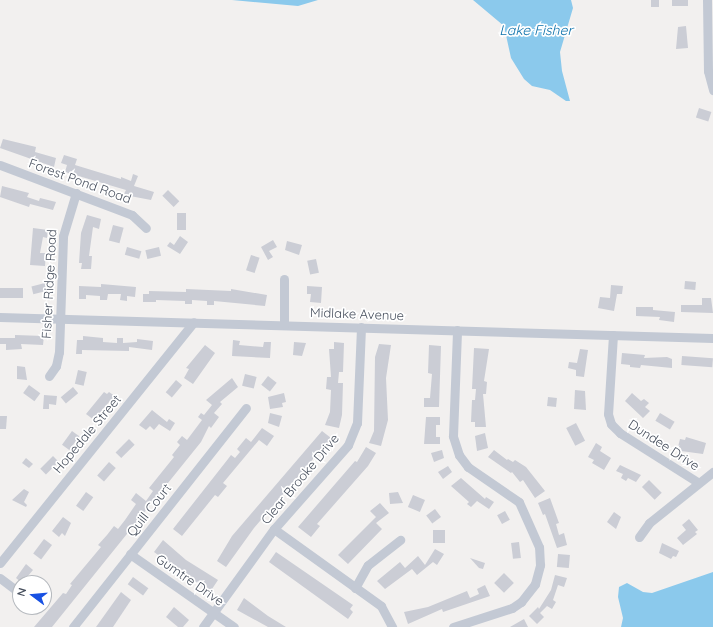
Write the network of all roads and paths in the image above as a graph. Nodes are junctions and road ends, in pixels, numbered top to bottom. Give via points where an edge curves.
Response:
1 (707, 0) edge
2 (713, 90) edge
3 (0, 166) edge
4 (76, 193) junction
5 (146, 228) dead end
6 (284, 279) dead end
7 (0, 317) edge
8 (59, 318) junction
9 (194, 322) junction
10 (284, 325) junction
11 (361, 327) junction
12 (457, 330) junction
13 (613, 335) junction
14 (713, 338) edge
15 (49, 376) dead end
16 (246, 408) dead end
17 (713, 472) edge
18 (699, 483) junction
19 (274, 529) junction
20 (639, 537) dead end
21 (400, 540) dead end
22 (130, 554) junction
23 (0, 563) edge
24 (0, 578) edge
25 (12, 588) edge
26 (355, 588) junction
27 (214, 614) junction
28 (73, 627) edge
29 (203, 627) edge
30 (234, 627) edge
31 (392, 627) edge
32 (453, 627) edge

1 - 2 street via 708,71
3 - 4 street, Forest Pond Road
4 - 5 street, Forest Pond Road via 132,214
4 - 8 street, Fisher Ridge Road via 63,236
6 - 10 street
7 - 8 street, Midlake Avenue
8 - 9 street, Midlake Avenue
8 - 15 street, Fisher Ridge Road via 57,360
9 - 10 street, Midlake Avenue
9 - 23 street, Hopedale Street
10 - 11 street, Midlake Avenue
11 - 12 street, Midlake Avenue
11 - 19 street, Clear Brooke Drive via 355,432 348,445
12 - 13 street, Midlake Avenue
12 - 32 street via 454,436 459,455 468,467 519,502 539,547 540,565 535,584 521,602 512,608
13 - 14 street, Midlake Avenue
13 - 18 street, Dundee Drive via 608,414 611,424 620,433
16 - 22 street, Quill Court
17 - 18 street
18 - 20 street via 649,523
19 - 26 street
19 - 27 street, Clear Brooke Drive
21 - 26 street via 368,565
22 - 27 street, Gumtre Drive
22 - 28 street, Quill Court
24 - 25 street
26 - 31 street via 381,606
27 - 29 street, Clear Brooke Drive
27 - 30 street, Gumtre Drive

